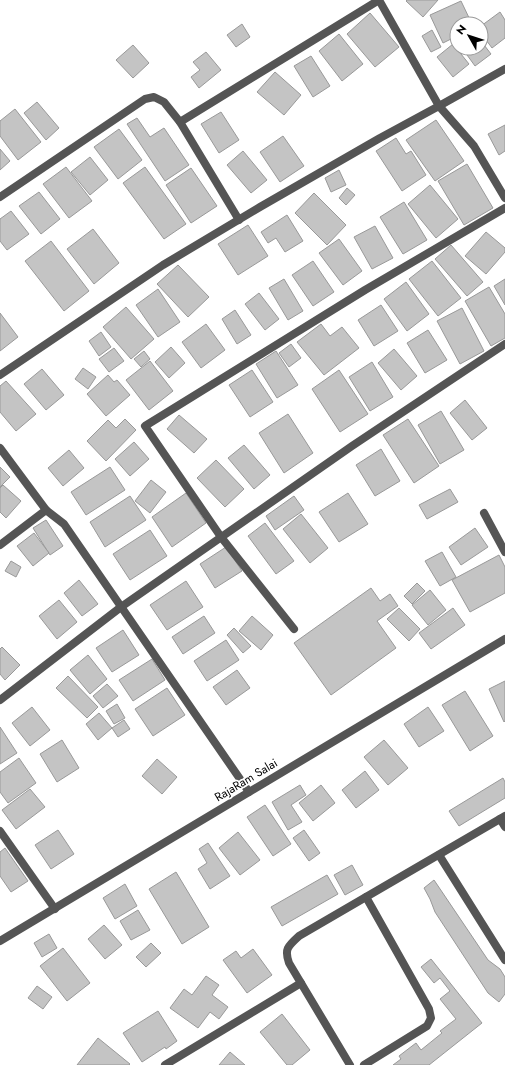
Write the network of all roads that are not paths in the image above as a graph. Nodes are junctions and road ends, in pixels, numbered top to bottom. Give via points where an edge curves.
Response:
1 (379, 0) edge
2 (505, 69) edge
3 (439, 106) junction
4 (180, 122) junction
5 (0, 197) edge
6 (505, 198) edge
7 (505, 208) edge
8 (239, 220) junction
9 (505, 344) edge
10 (0, 375) edge
11 (0, 448) edge
12 (46, 510) junction
13 (484, 513) dead end
14 (221, 537) junction
15 (0, 545) edge
16 (505, 552) edge
17 (121, 607) junction
18 (294, 630) dead end
19 (505, 639) edge
20 (0, 700) edge
21 (250, 792) junction
22 (503, 817) edge
23 (505, 827) edge
24 (0, 831) edge
25 (439, 855) junction
26 (366, 898) junction
27 (54, 909) junction
28 (0, 941) edge
29 (505, 960) edge
30 (301, 983) junction
31 (165, 1065) edge
32 (350, 1065) edge
33 (364, 1065) edge

1 - 3 street
1 - 4 street
2 - 3 street
3 - 6 street via 474,146
3 - 8 street
4 - 5 street via 164,102 154,97 145,99
4 - 8 street
7 - 14 street via 365,290 144,426
8 - 10 street via 163,265
9 - 14 street
11 - 12 street
12 - 15 street
12 - 17 street via 64,524
13 - 16 street
14 - 17 street
14 - 18 street
17 - 20 street
17 - 21 street
19 - 21 street, RajaRam Salai
21 - 27 street, RajaRam Salai
22 - 23 street
22 - 25 street
24 - 27 street
25 - 26 street
25 - 29 street
26 - 30 street via 299,936 289,945 286,955
26 - 33 street via 429,1009 431,1018 427,1026
27 - 28 street, RajaRam Salai
30 - 31 street
30 - 32 street

